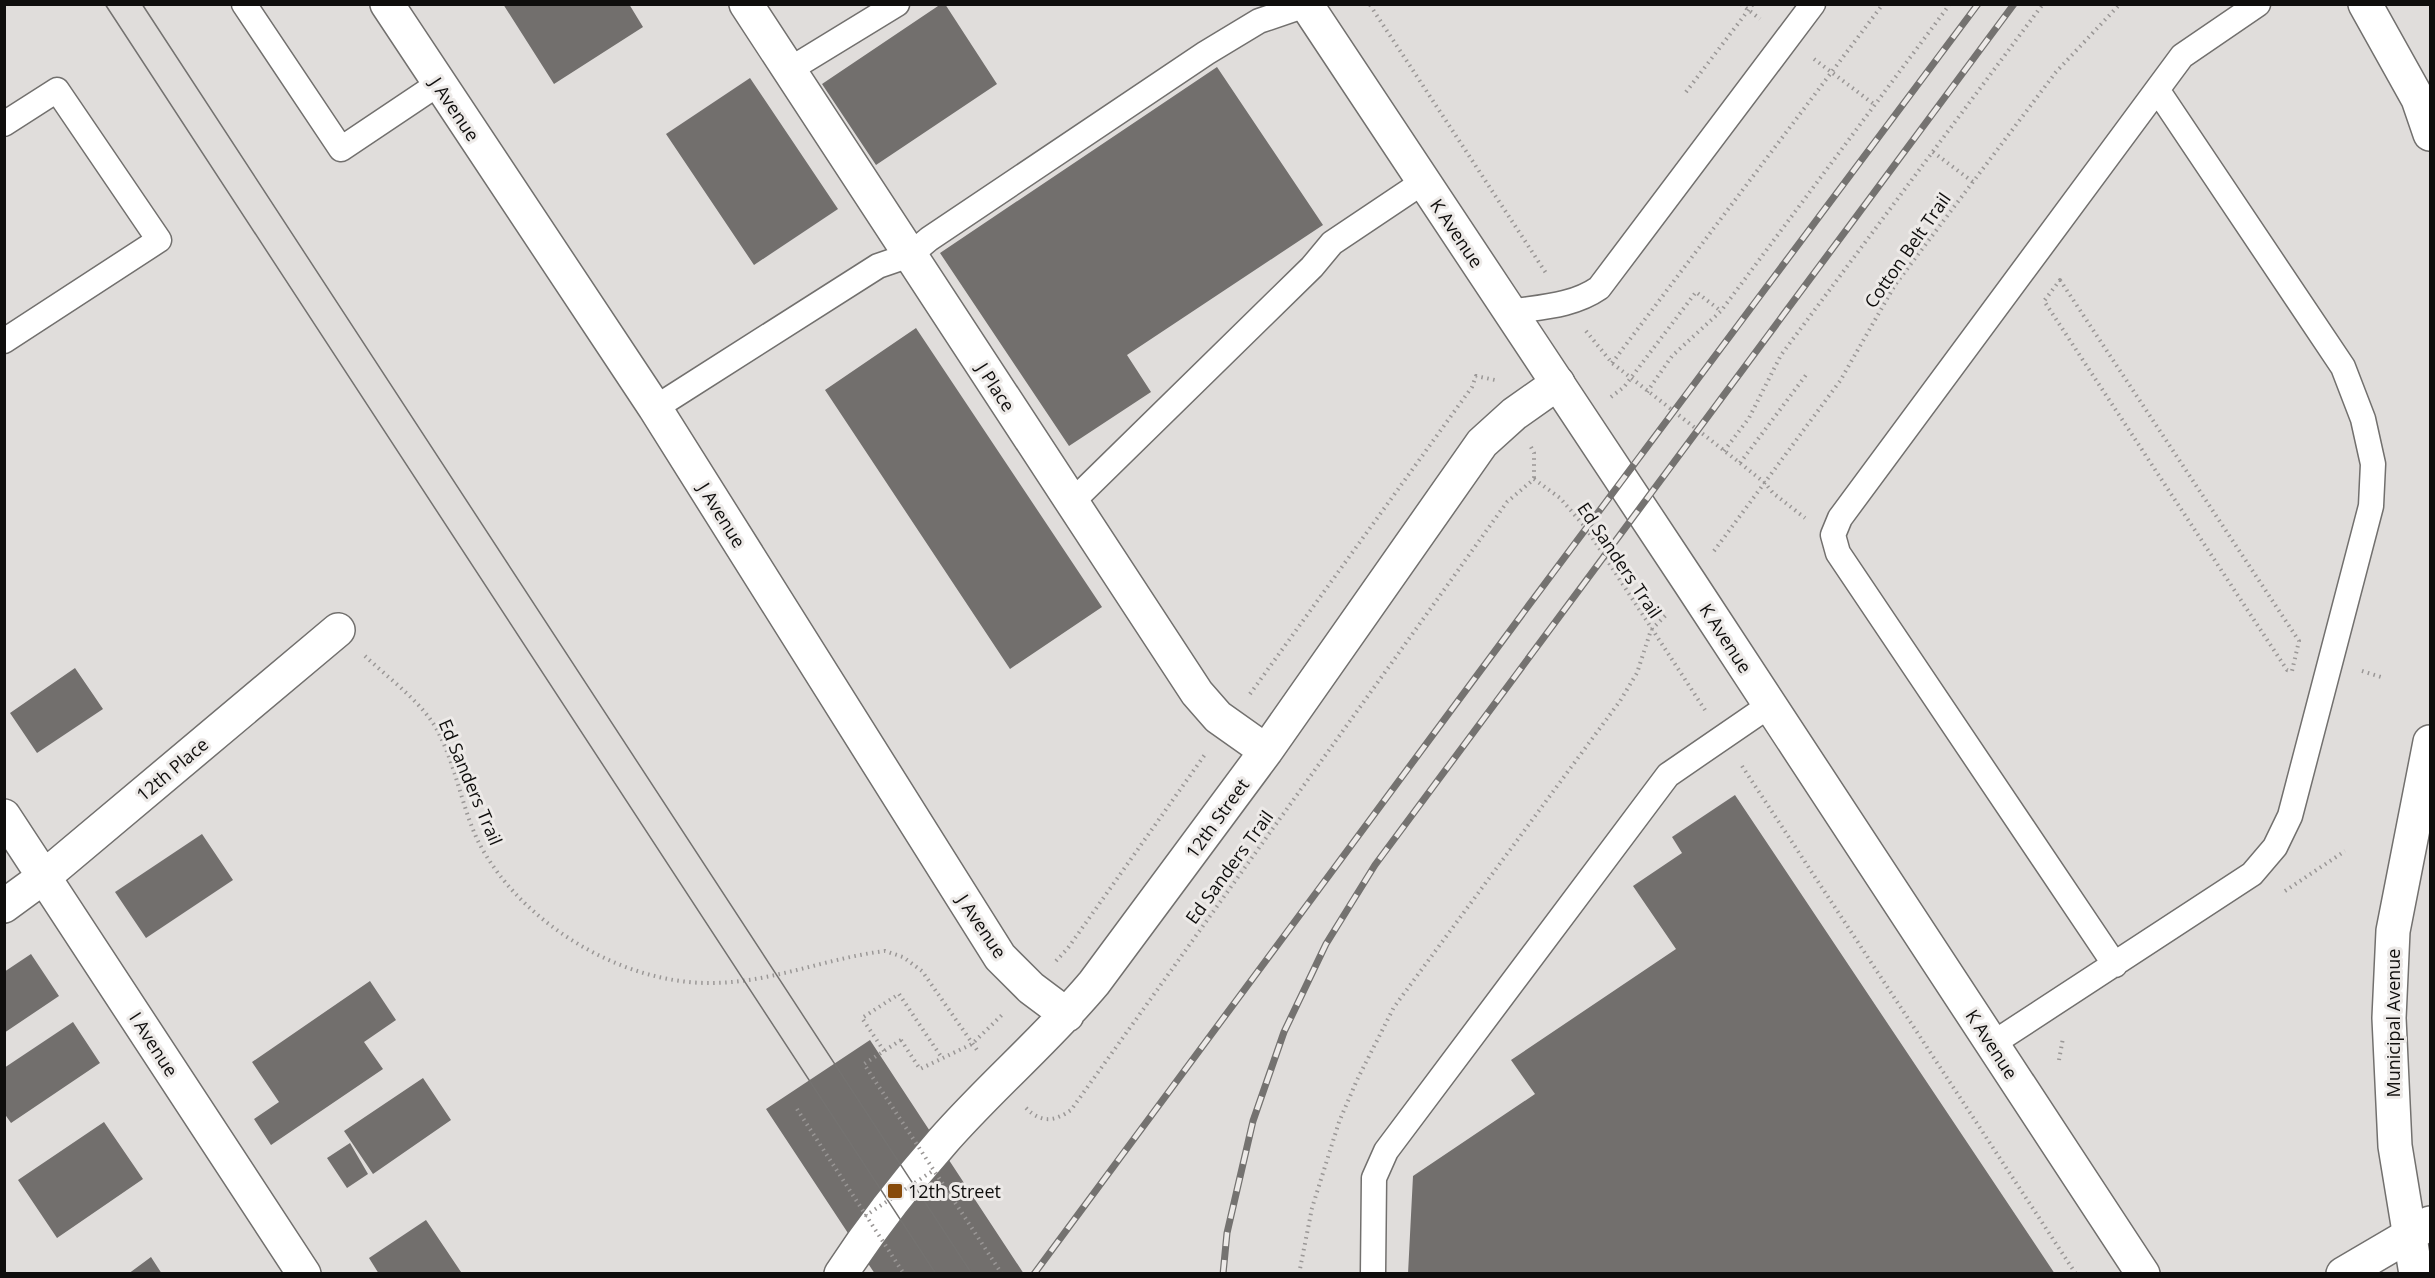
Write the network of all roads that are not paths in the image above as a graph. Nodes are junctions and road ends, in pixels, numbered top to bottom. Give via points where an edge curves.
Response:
1 (244, 4) edge
2 (387, 4) edge
3 (746, 4) edge
4 (897, 4) edge
5 (1813, 4) edge
6 (2258, 4) edge
7 (2365, 4) edge
8 (1306, 5) edge
9 (789, 70) junction
10 (438, 84) junction
11 (2158, 91) junction
12 (4, 124) edge
13 (2430, 134) edge
14 (1423, 182) junction
15 (910, 255) junction
16 (1510, 312) junction
17 (4, 341) edge
18 (1558, 383) junction
19 (655, 408) junction
20 (1072, 502) junction
21 (338, 630) road end
22 (1770, 705) junction
23 (2430, 742) edge
24 (1266, 752) junction
25 (4, 816) edge
26 (45, 876) junction
27 (4, 906) edge
28 (2115, 965) junction
29 (1067, 1015) junction
30 (1992, 1044) junction
31 (2419, 1229) edge
32 (304, 1274) edge
33 (841, 1274) edge
34 (1373, 1274) edge
35 (2143, 1274) edge
36 (2343, 1274) edge
37 (2416, 1274) edge

1 - 10 lane via 341,149
2 - 10 street, J Avenue
3 - 9 street, J Place
4 - 9 lane
5 - 16 lane via 1599,288 1585,298 1567,303
6 - 11 lane via 2182,57
7 - 13 street via 2418,99
8 - 14 street, K Avenue
8 - 15 lane via 1259,21 1206,53
9 - 15 street, J Place
10 - 19 street, J Avenue
11 - 28 lane via 2343,367 2364,419 2373,464 2371,506 2290,816 2275,847 2252,874
11 - 28 lane via 1840,518 1833,535 1838,553
12 - 17 lane via 57,90 159,240
14 - 16 street, K Avenue
14 - 20 lane via 1332,243
15 - 19 lane via 878,266
15 - 20 street, J Place
16 - 18 street, K Avenue
18 - 22 street, K Avenue
18 - 24 street, 12th Street via 1482,443
19 - 29 street, J Avenue via 1000,957 1031,988
20 - 24 street, J Place via 1197,693 1218,717
21 - 26 street, 12th Place
22 - 30 street, K Avenue
22 - 34 lane via 1668,775 1386,1151 1374,1178
23 - 31 street, Municipal Avenue via 2393,931 2389,1018 2395,1146
24 - 29 street, 12th Street
25 - 26 street, I Avenue
26 - 27 street, 12th Place
26 - 32 street, I Avenue
28 - 30 lane
29 - 33 street, 12th Street via 942,1142 869,1232
30 - 35 street, K Avenue
31 - 36 street
31 - 37 street

